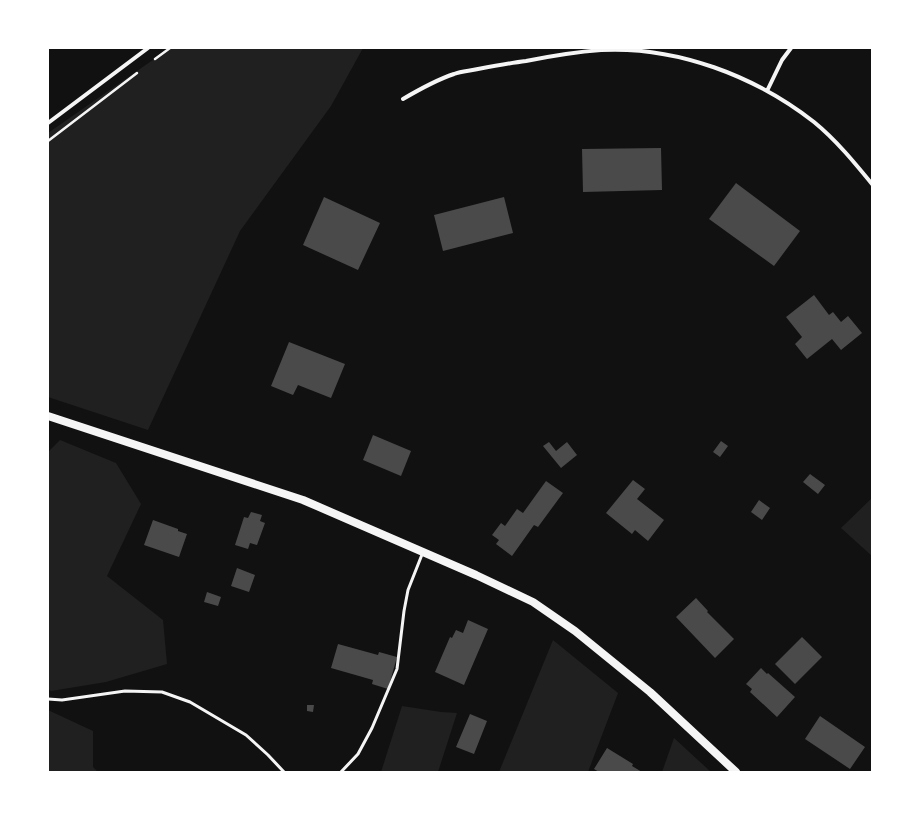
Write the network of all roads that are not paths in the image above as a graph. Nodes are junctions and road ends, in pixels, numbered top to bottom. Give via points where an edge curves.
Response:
1 (148, 48) edge
2 (791, 48) edge
3 (767, 91) junction
4 (403, 99) dead end
5 (48, 122) edge
6 (872, 184) edge
7 (48, 416) edge
8 (423, 552) junction
9 (48, 699) edge
10 (284, 772) edge
11 (341, 772) edge
12 (736, 772) edge

1 - 5 street
2 - 3 street via 782,60
3 - 4 street via 720,69 687,59 645,52 602,50 559,54 456,73 433,82
3 - 6 street via 815,123 845,152
7 - 8 main road via 303,500
8 - 11 lane via 408,590 398,669 358,754
8 - 12 main road via 533,602 575,631 650,692
9 - 10 lane via 62,700 125,692 162,692 190,702 246,735

